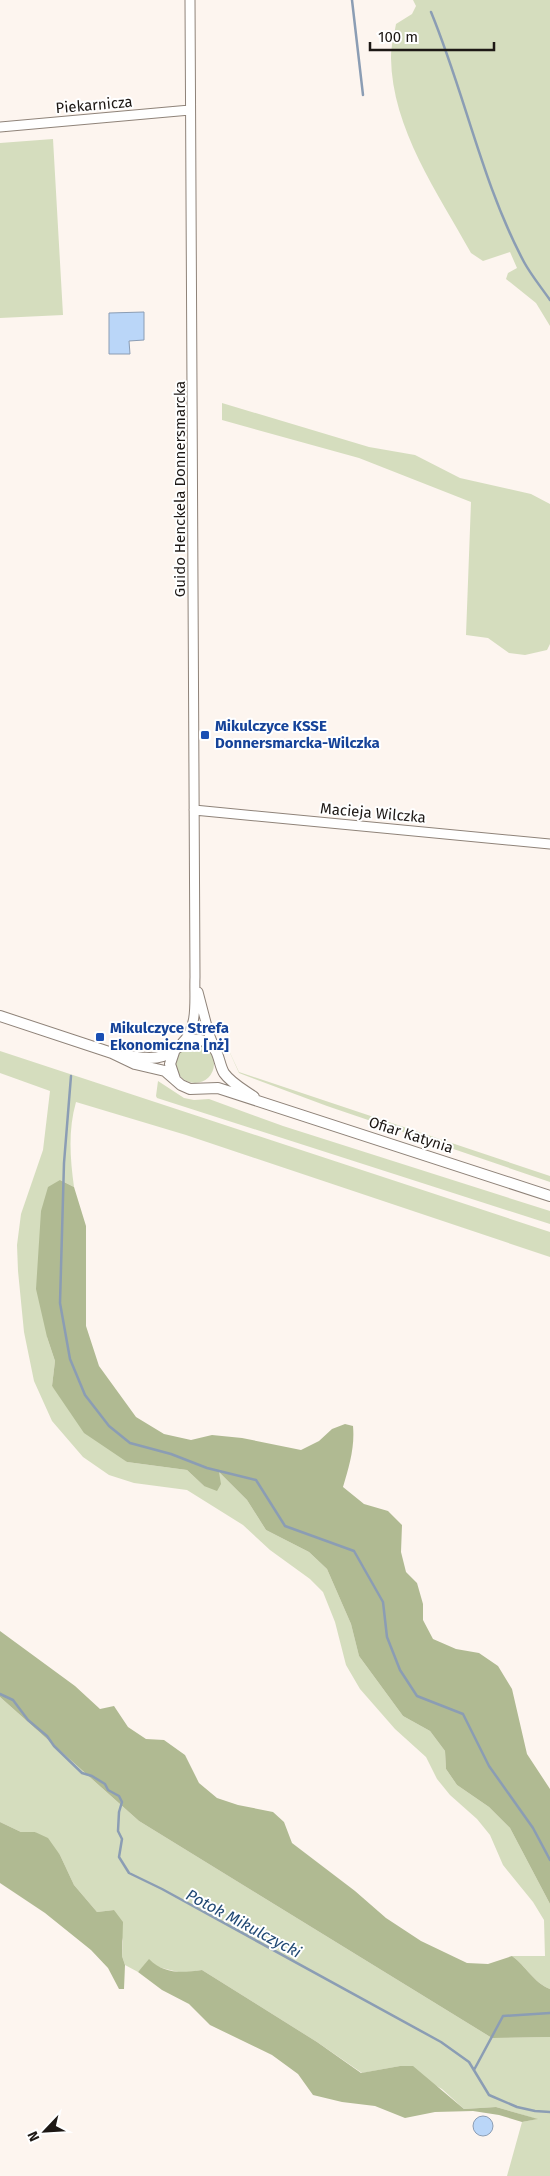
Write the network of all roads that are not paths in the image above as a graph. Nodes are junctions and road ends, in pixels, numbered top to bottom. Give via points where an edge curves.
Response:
1 (190, 0) edge
2 (190, 110) junction
3 (0, 127) edge
4 (194, 810) junction
5 (550, 844) edge
6 (195, 977) junction
7 (0, 1016) edge
8 (179, 1046) junction
9 (215, 1048) junction
10 (112, 1052) junction
11 (221, 1065) junction
12 (175, 1080) junction
13 (205, 1088) junction
14 (263, 1102) junction
15 (550, 1196) edge

1 - 2 street, Guido Henckela Donnersmarcka
2 - 3 street, Piekarnicza
2 - 4 street, Guido Henckela Donnersmarcka
4 - 5 street, Macieja Wilczka
4 - 6 street, Guido Henckela Donnersmarcka
6 - 8 street, Guido Henckela Donnersmarcka via 194,1024
6 - 9 street, Guido Henckela Donnersmarcka
7 - 10 street, Ofiar Katynia
8 - 9 street, Ofiar Katynia via 189,1040 201,1040
8 - 10 street, Ofiar Katynia via 154,1058
8 - 12 street via 170,1064
9 - 11 street, Ofiar Katynia
10 - 12 street, Ofiar Katynia via 135,1064 165,1071
11 - 13 street via 215,1080
11 - 14 street, Ofiar Katynia via 231,1080
12 - 13 street, Ofiar Katynia via 190,1089
13 - 14 street, Ofiar Katynia via 218,1088
14 - 15 street, Ofiar Katynia

